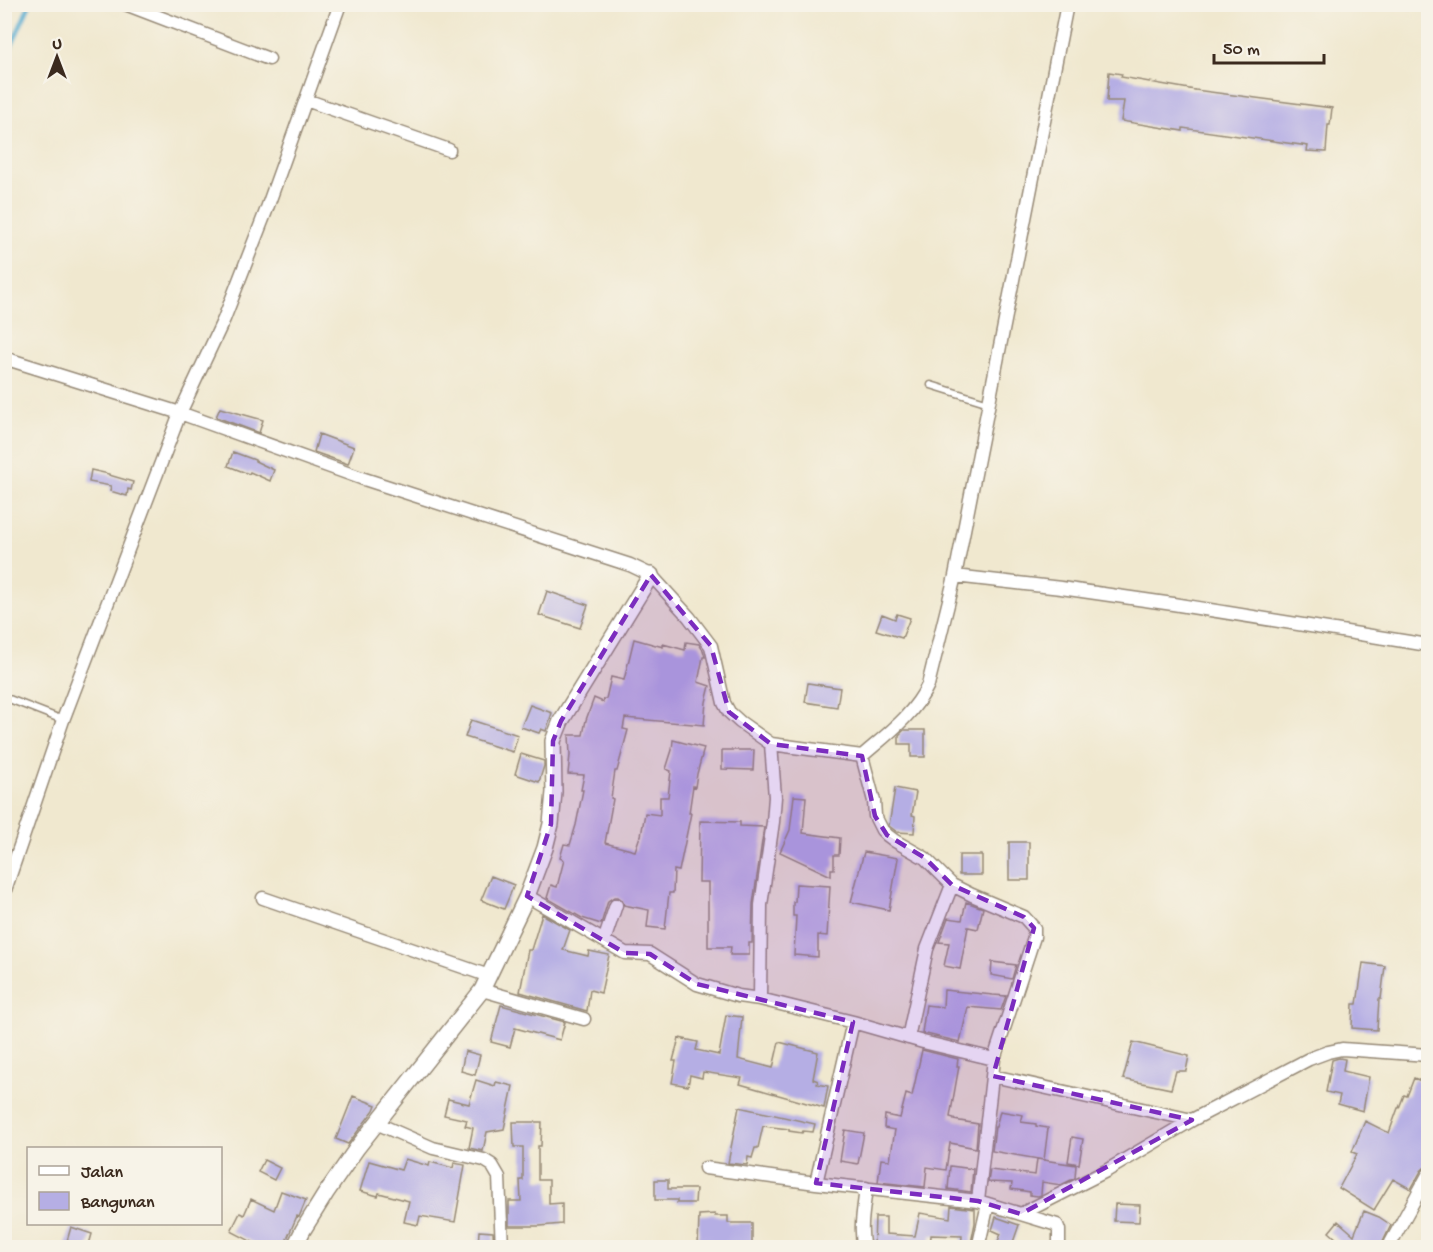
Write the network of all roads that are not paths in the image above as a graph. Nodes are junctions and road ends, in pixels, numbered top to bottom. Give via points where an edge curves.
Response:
1 (125, 4) edge
2 (340, 4) edge
3 (1067, 4) edge
4 (269, 59) dead end
5 (306, 100) junction
6 (449, 150) dead end
7 (4, 358) edge
8 (931, 385) dead end
9 (989, 403) junction
10 (180, 413) junction
11 (651, 575) junction
12 (956, 576) junction
13 (1428, 645) edge
14 (4, 697) edge
15 (63, 720) junction
16 (771, 744) junction
17 (862, 756) junction
18 (952, 885) junction
19 (4, 893) edge
20 (527, 896) junction
21 (263, 898) dead end
22 (616, 905) dead end
23 (604, 941) junction
24 (489, 976) junction
25 (482, 990) junction
26 (760, 999) junction
27 (584, 1019) dead end
28 (853, 1022) junction
29 (908, 1038) junction
30 (1428, 1055) edge
31 (994, 1059) junction
32 (993, 1076) junction
33 (1192, 1120) junction
34 (375, 1123) junction
35 (705, 1168) dead end
36 (1428, 1175) edge
37 (816, 1183) junction
38 (866, 1188) junction
39 (983, 1202) junction
40 (1021, 1214) junction
41 (294, 1248) edge
42 (502, 1248) edge
43 (864, 1248) edge
44 (978, 1248) edge
45 (1059, 1248) edge
46 (1388, 1248) edge

1 - 4 street
2 - 5 street
3 - 9 street
5 - 6 street
5 - 10 street via 224,319
7 - 10 street
8 - 9 lane
9 - 12 street
10 - 11 street
10 - 15 street
11 - 16 street via 711,646 729,712
11 - 20 street via 561,721 553,741 550,824
12 - 13 street via 1173,604
12 - 17 street via 924,694 908,715
14 - 15 lane
15 - 19 street
16 - 17 street
16 - 26 street via 775,797 761,905
17 - 18 street via 875,816 882,830 925,858
18 - 29 street via 927,949
18 - 31 street via 1024,917 1034,928
20 - 23 street
20 - 24 street
21 - 24 street
22 - 23 street
23 - 26 street via 625,953 650,954 697,984
24 - 25 street
25 - 27 street
25 - 34 street
26 - 28 street
28 - 29 street
28 - 37 street
29 - 31 street
30 - 33 street via 1342,1049 1328,1052
31 - 32 street
32 - 33 street
32 - 39 street
33 - 40 street via 1106,1171
34 - 41 street via 326,1193
34 - 42 street via 434,1148 492,1165 499,1177
35 - 37 street
36 - 46 street
37 - 38 street
38 - 39 street
38 - 43 street
39 - 40 street
39 - 44 street
40 - 45 street via 1057,1225

